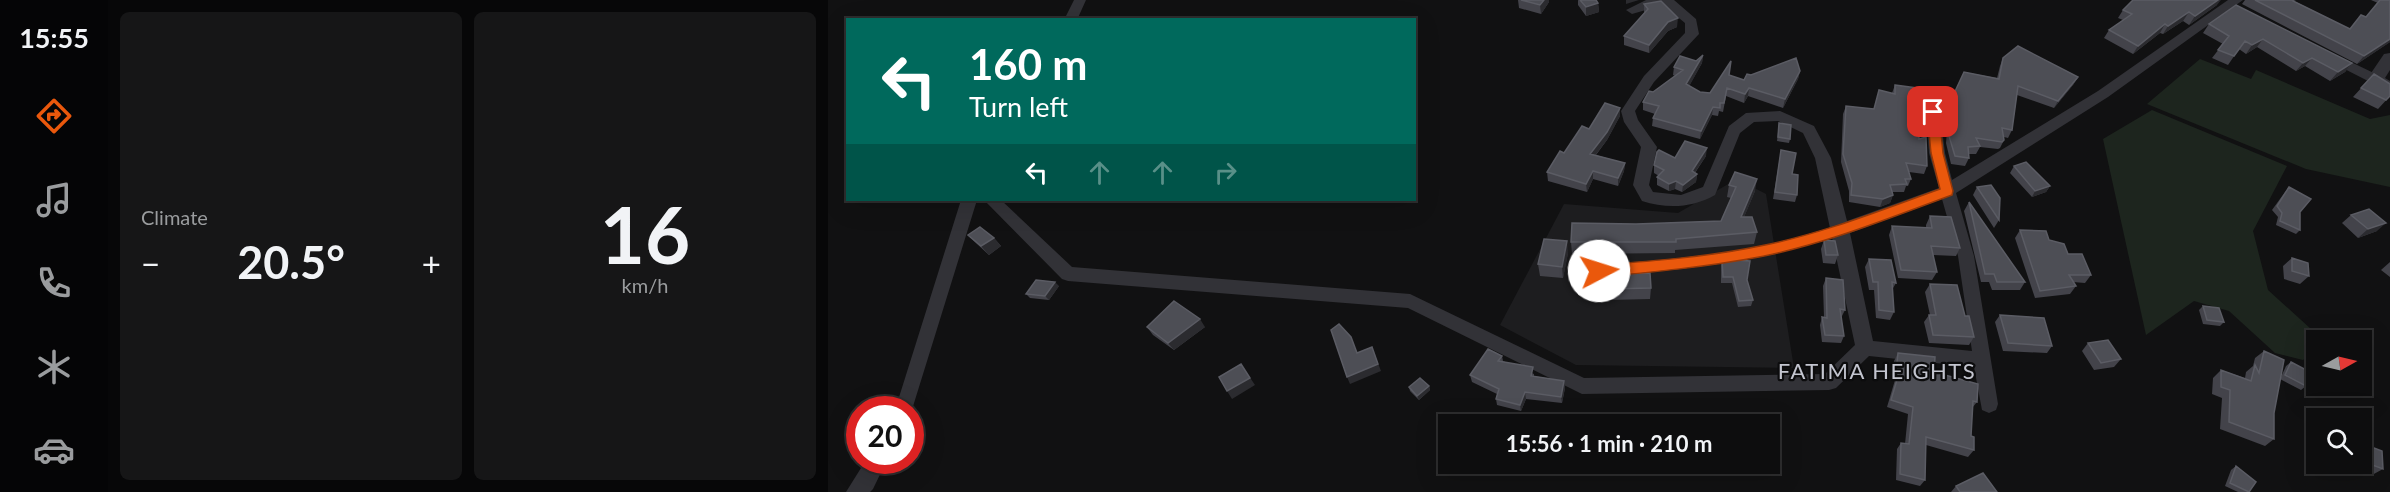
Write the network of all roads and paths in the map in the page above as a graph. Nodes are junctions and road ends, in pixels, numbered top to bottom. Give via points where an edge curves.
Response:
1 (1080, 0) edge
2 (2232, 4) edge
3 (1632, 10) dead end
4 (1071, 18) edge
5 (2313, 48) edge
6 (2390, 58) edge
7 (2375, 79) junction
8 (2390, 89) edge
9 (1933, 112) dead end
10 (1947, 191) junction
11 (969, 201) edge
12 (993, 201) edge
13 (1841, 231) junction
14 (1599, 271) dead end
15 (1865, 348) junction
16 (1982, 360) junction
17 (908, 396) edge
18 (1989, 404) dead end
19 (870, 474) edge
20 (856, 492) edge

1 - 4 street
2 - 10 street via 2103,94
3 - 13 street via 1657,0 1667,1 1691,22 1692,34 1649,80 1628,111 1630,123 1644,137 1649,149 1641,185 1648,197 1682,201 1709,191 1734,130 1752,117 1780,116 1809,130 1823,158
5 - 7 street
6 - 7 street
7 - 8 street
9 - 10 street via 1937,153
10 - 13 street
10 - 16 street via 1966,256
11 - 17 street
12 - 15 street via 1068,274 1410,302 1581,387 1829,382
13 - 14 lane via 1742,256
13 - 15 street
15 - 16 street
16 - 18 street
19 - 20 street

